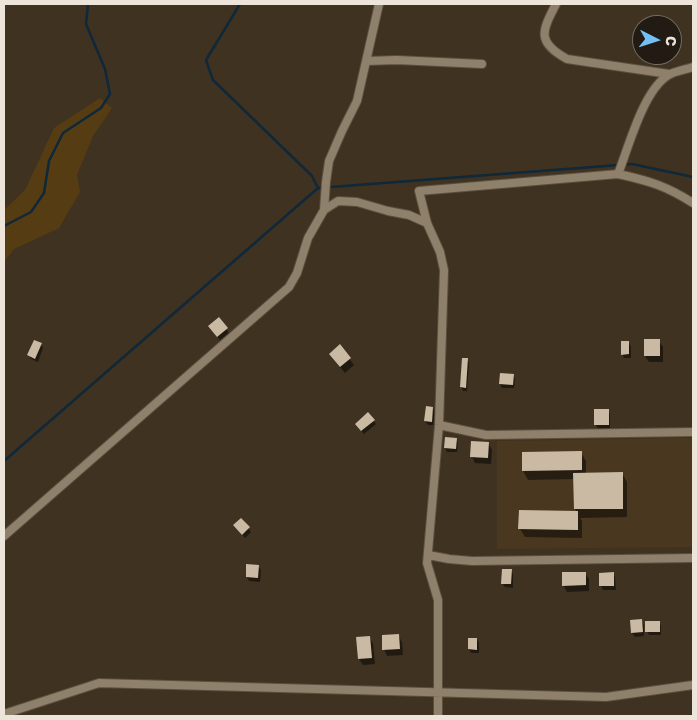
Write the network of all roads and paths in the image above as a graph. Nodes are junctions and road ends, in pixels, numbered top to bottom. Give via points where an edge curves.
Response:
1 (379, 4) edge
2 (556, 4) edge
3 (367, 61) junction
4 (482, 64) dead end
5 (693, 68) edge
6 (669, 74) junction
7 (618, 174) junction
8 (693, 203) edge
9 (324, 210) junction
10 (427, 223) junction
11 (439, 425) junction
12 (693, 432) edge
13 (4, 536) edge
14 (428, 555) junction
15 (693, 558) edge
16 (693, 684) edge
17 (439, 693) junction
18 (4, 714) edge
19 (438, 716) edge

1 - 3 street
2 - 6 street via 545,26 545,42 553,52 566,59
3 - 4 street
3 - 9 street via 357,101 329,162
5 - 6 street
6 - 7 street via 656,84
7 - 8 street via 650,181
7 - 10 street via 419,191
9 - 10 street via 338,201 357,202
9 - 13 street via 308,238 289,287
10 - 11 street via 444,270
11 - 12 street via 486,435
11 - 14 street
14 - 15 street via 472,561
14 - 17 street via 427,564 438,600
16 - 17 street via 606,697
17 - 18 street via 99,683
17 - 19 street

